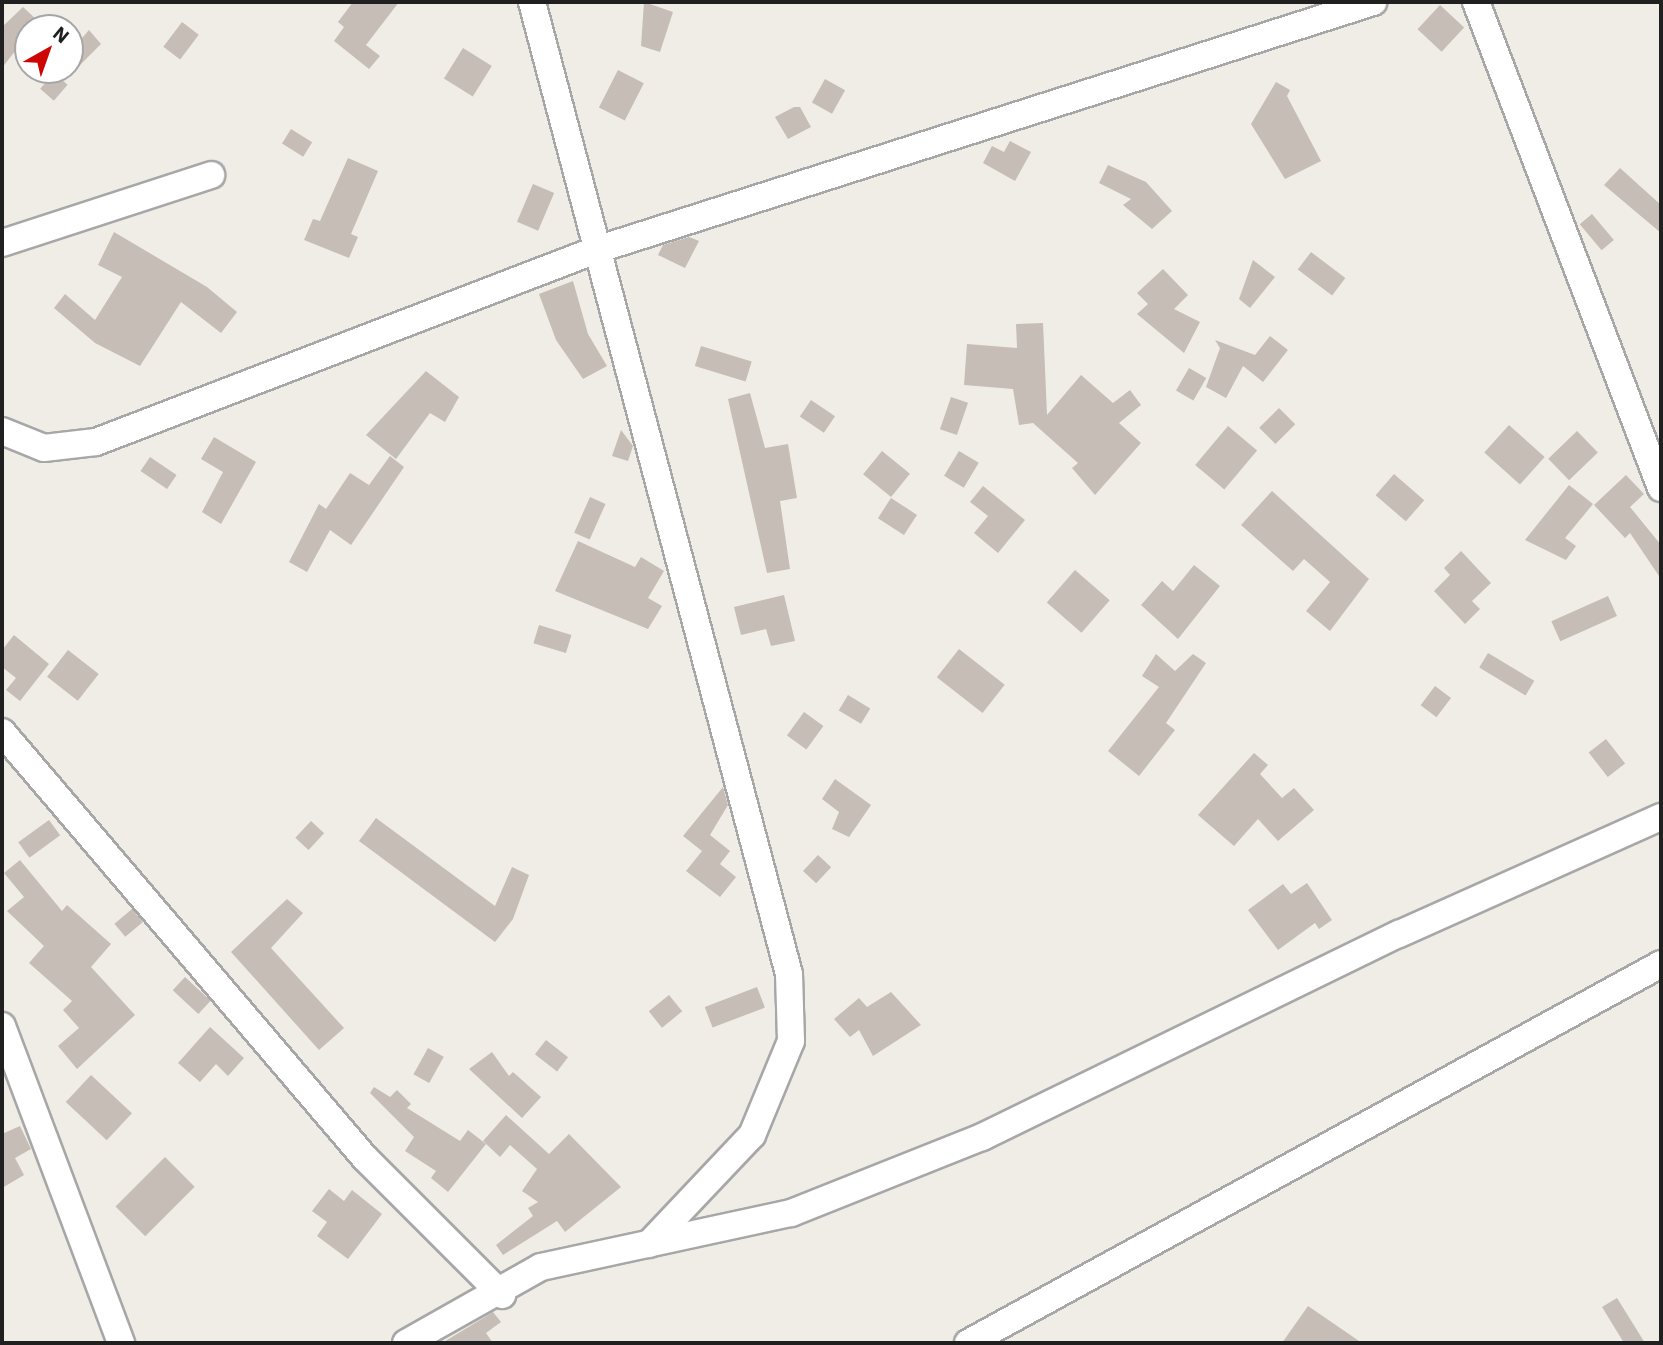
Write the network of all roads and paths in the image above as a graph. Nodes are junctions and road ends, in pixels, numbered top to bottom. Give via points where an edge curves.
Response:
1 (533, 2) edge
2 (1373, 2) edge
3 (1476, 2) edge
4 (211, 175) dead end
5 (2, 243) edge
6 (596, 250) junction
7 (2, 431) edge
8 (1661, 488) edge
9 (2, 732) edge
10 (1661, 817) edge
11 (1661, 964) edge
12 (2, 1026) edge
13 (649, 1244) junction
14 (502, 1295) junction
15 (121, 1343) edge
16 (406, 1343) edge
17 (968, 1343) edge

1 - 6 street
2 - 6 street
3 - 8 street
4 - 5 street
6 - 7 street via 96,442 44,448
6 - 13 street via 789,974 791,1041 752,1135
9 - 14 street via 365,1158
10 - 13 street via 1399,934 982,1137 791,1213
11 - 17 street
12 - 15 street
13 - 14 street via 541,1267
14 - 16 street

